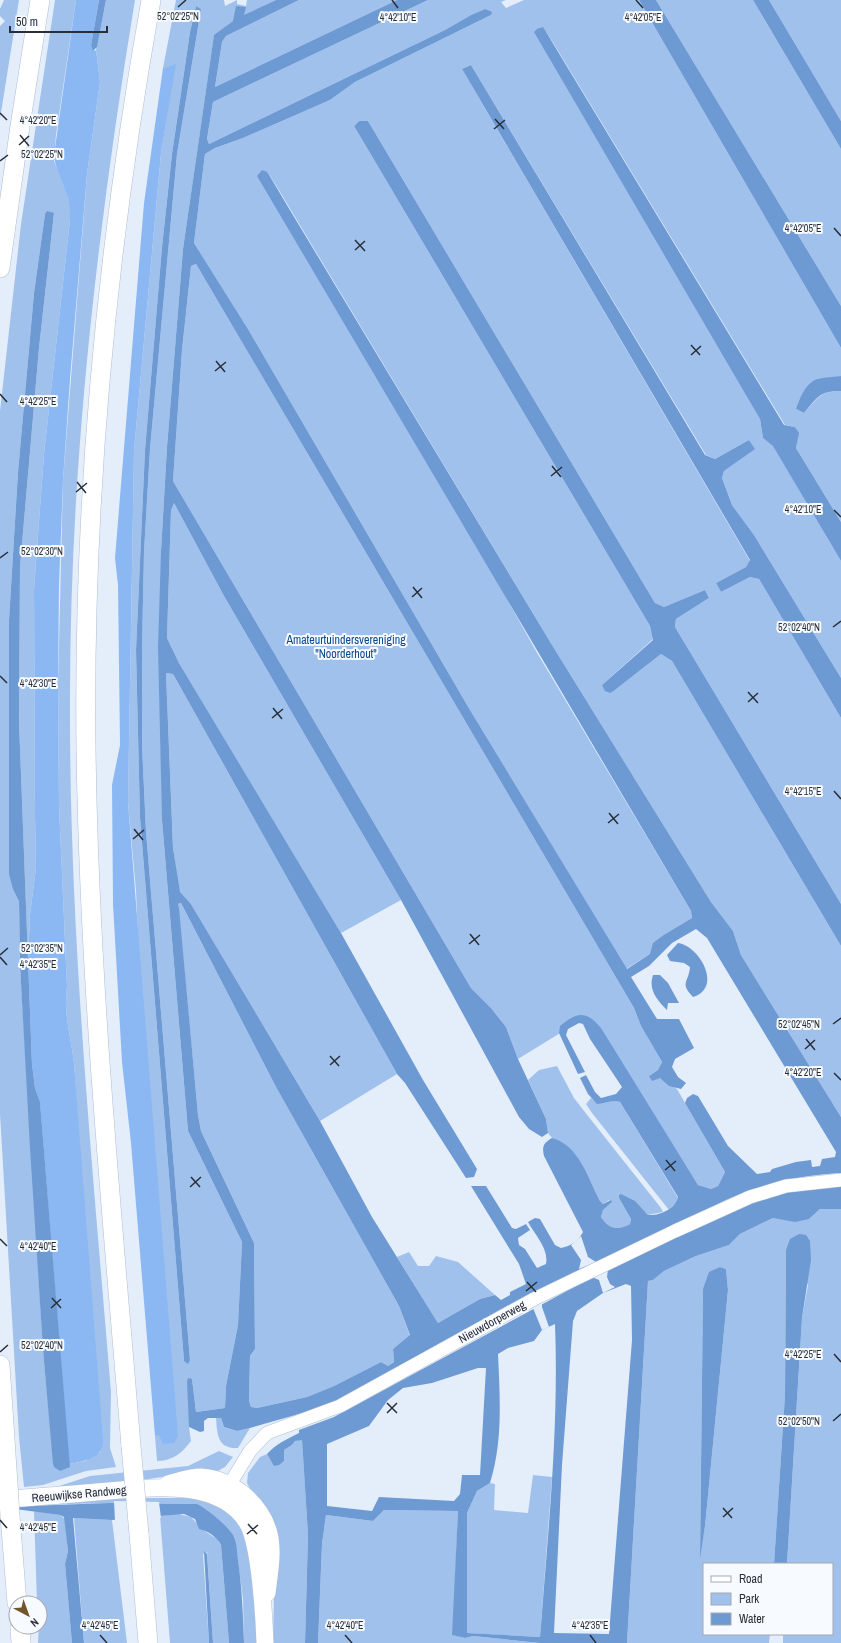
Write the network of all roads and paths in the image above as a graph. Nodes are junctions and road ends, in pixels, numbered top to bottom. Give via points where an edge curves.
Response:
1 (40, 0) edge
2 (151, 0) edge
3 (0, 268) edge
4 (841, 1180) edge
5 (0, 1365) edge
6 (4, 1492) edge
7 (225, 1492) junction
8 (17, 1595) edge
9 (148, 1643) edge
10 (265, 1643) edge

1 - 3 highway
2 - 9 highway, bridge via 128,143 105,328 94,466 87,628 87,813 94,974
4 - 7 street, Nieuwdorperweg via 786,1186 750,1197 534,1299 340,1406 267,1433 250,1451
5 - 6 highway
6 - 7 main road, Reeuwijkse Randweg via 157,1487
6 - 8 highway, bridge via 10,1516
7 - 10 main road, Reeuwijkse Randweg via 252,1533

